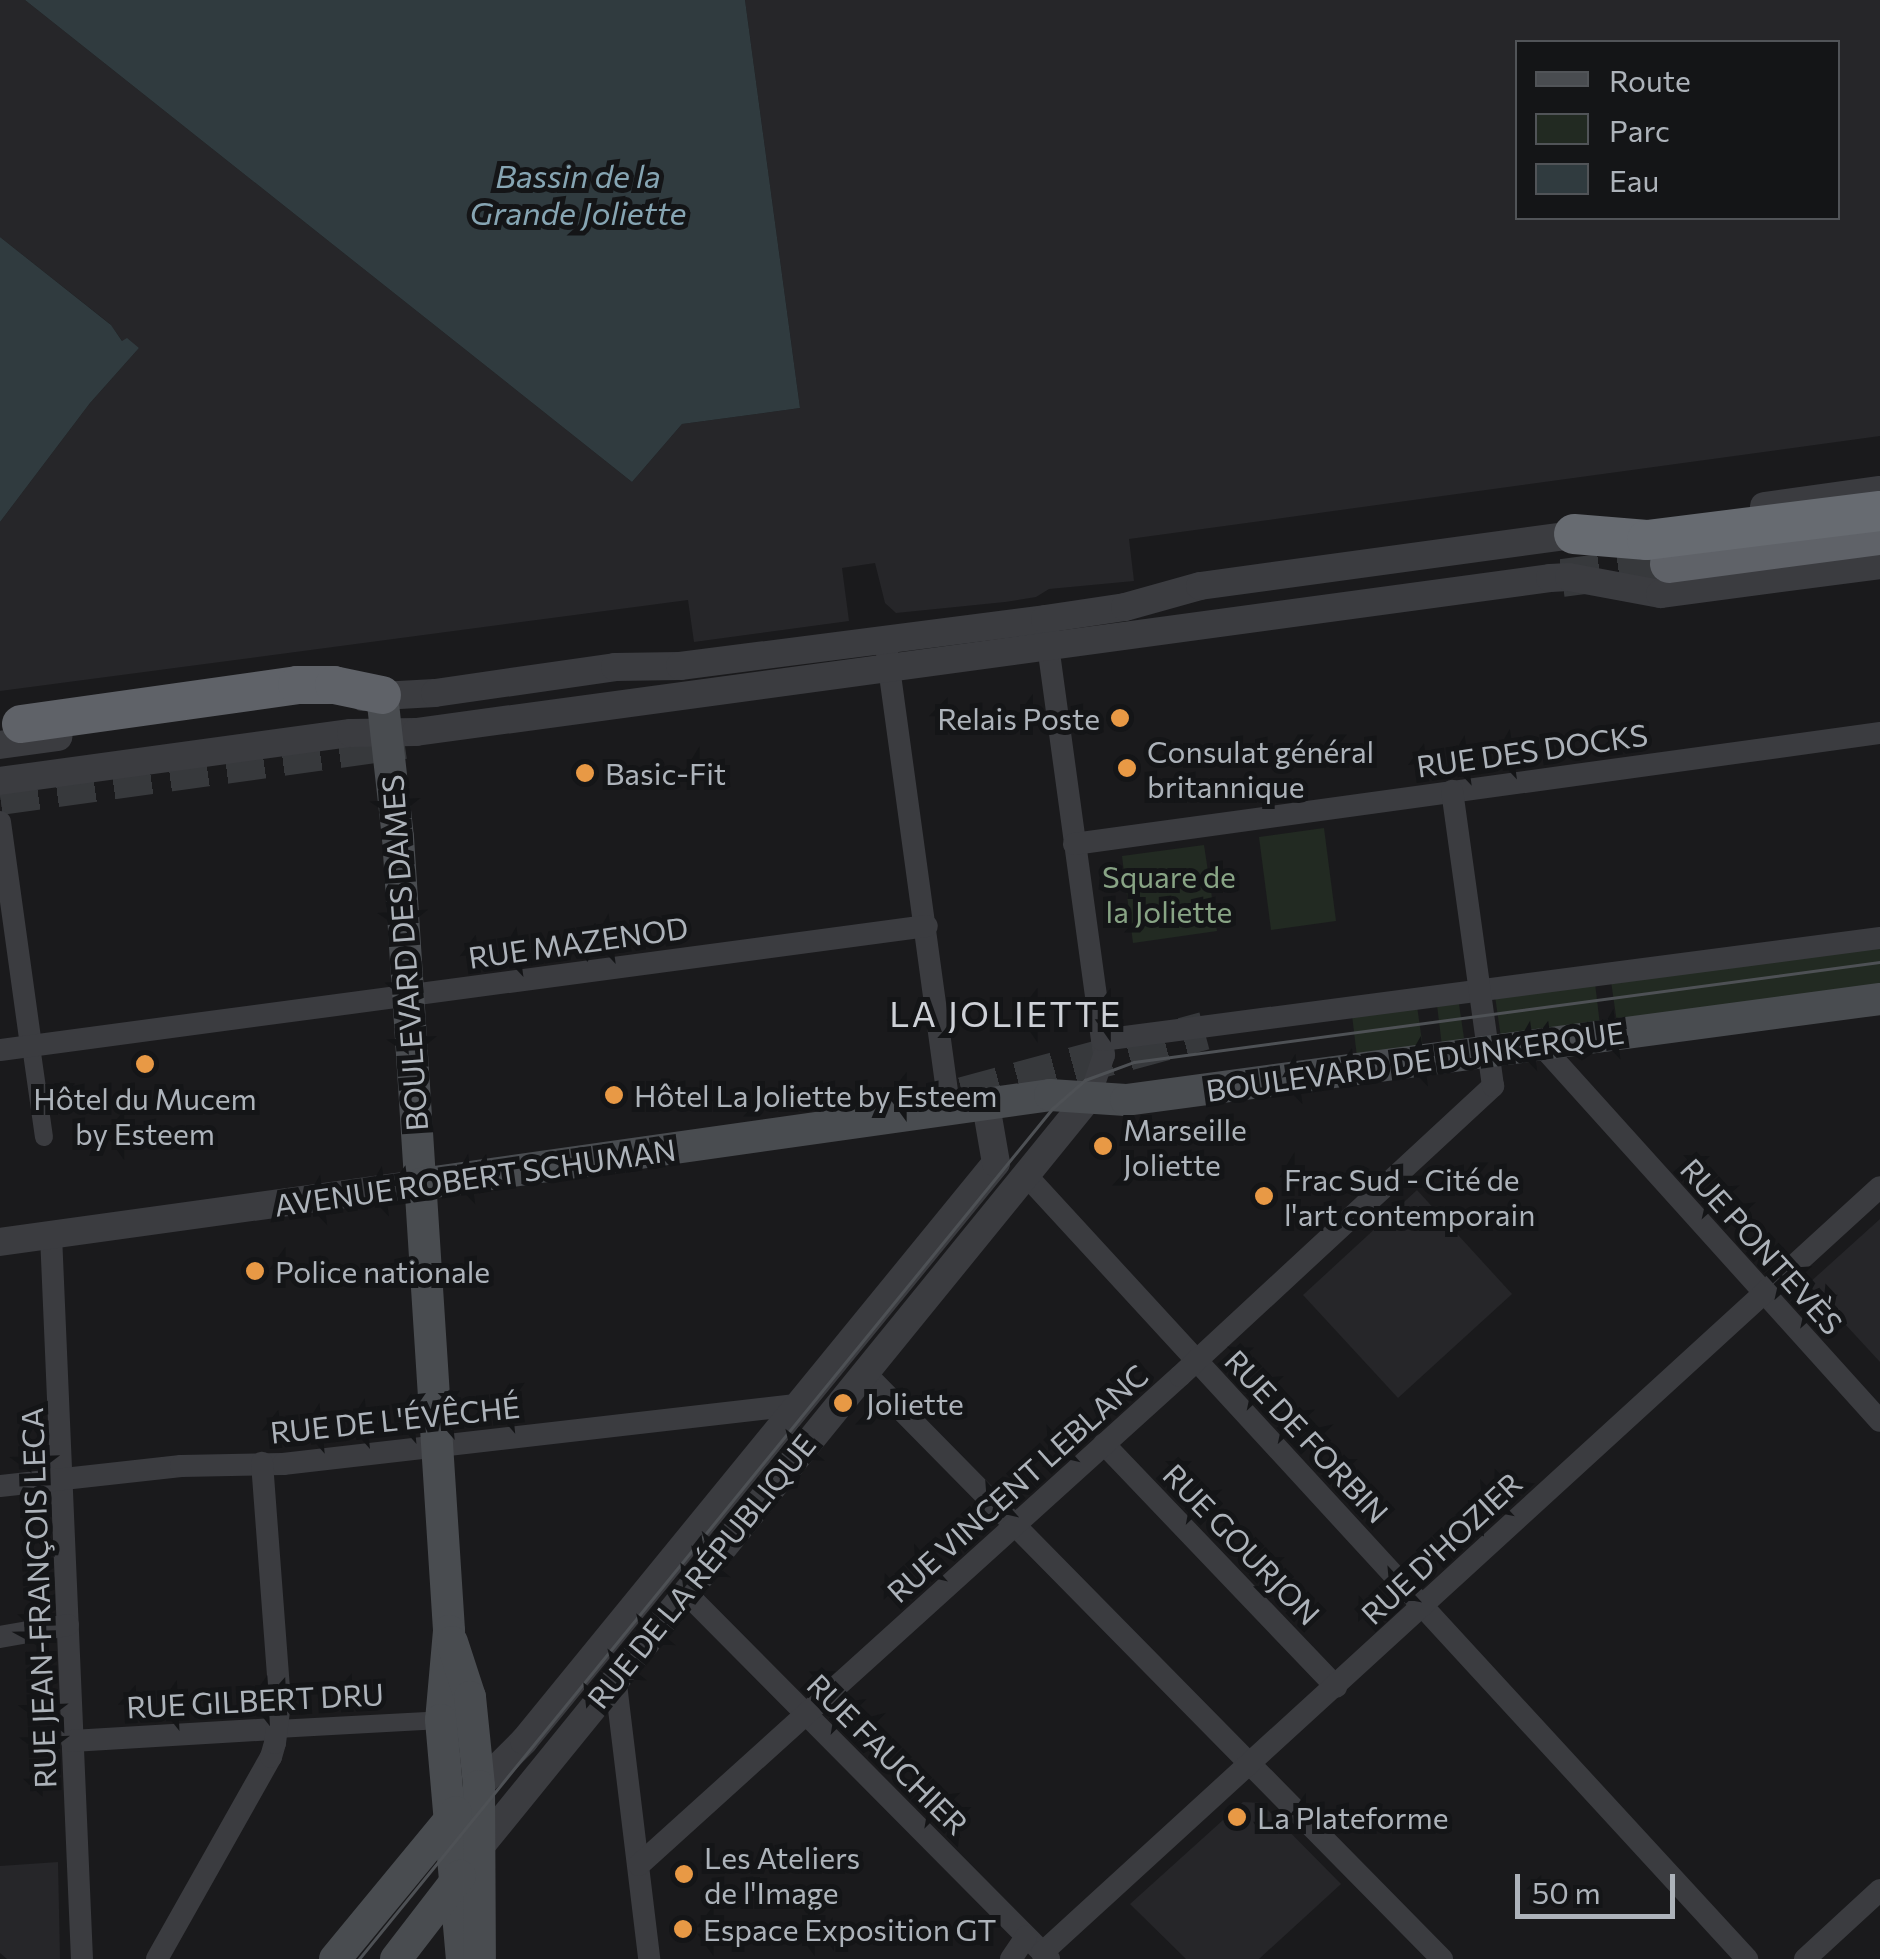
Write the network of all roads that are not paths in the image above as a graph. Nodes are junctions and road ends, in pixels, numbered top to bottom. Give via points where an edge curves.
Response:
1 (1880, 490) edge
2 (1880, 512) edge
3 (1574, 534) junction
4 (1880, 536) edge
5 (1669, 564) tunnel mouth
6 (1880, 565) edge
7 (1046, 632) junction
8 (887, 653) junction
9 (382, 695) junction
10 (1880, 733) edge
11 (10, 734) edge
12 (388, 734) junction
13 (0, 781) edge
14 (1452, 791) junction
15 (0, 822) edge
16 (1074, 844) junction
17 (927, 926) junction
18 (1880, 938) edge
19 (1479, 992) junction
20 (405, 998) junction
21 (1880, 1000) edge
22 (1102, 1040) junction
23 (1541, 1045) junction
24 (31, 1046) junction
25 (0, 1050) edge
26 (1488, 1052) junction
27 (1090, 1096) junction
28 (986, 1105) junction
29 (950, 1110) junction
30 (44, 1138) dead end
31 (1026, 1174) junction
32 (420, 1184) junction
33 (1880, 1187) edge
34 (52, 1235) junction
35 (0, 1242) edge
36 (1764, 1294) junction
37 (1197, 1360) junction
38 (864, 1372) junction
39 (796, 1405) junction
40 (1880, 1421) edge
41 (1104, 1444) junction
42 (437, 1446) junction
43 (262, 1463) junction
44 (65, 1477) junction
45 (0, 1486) edge
46 (1016, 1524) junction
47 (685, 1592) junction
48 (1422, 1605) junction
49 (68, 1625) junction
50 (0, 1636) edge
51 (615, 1676) junction
52 (1336, 1687) junction
53 (806, 1714) junction
54 (456, 1719) junction
55 (277, 1729) junction
56 (72, 1741) junction
57 (524, 1741) junction
58 (1251, 1763) junction
59 (479, 1786) junction
60 (451, 1818) junction
61 (480, 1847) junction
62 (639, 1865) junction
63 (454, 1884) junction
64 (1880, 1890) edge
65 (404, 1949) edge
66 (1039, 1949) edge
67 (467, 1955) edge
68 (82, 1959) edge
69 (157, 1959) edge
70 (336, 1959) edge
71 (649, 1959) edge
72 (1011, 1959) edge
73 (1442, 1959) edge
74 (1748, 1959) edge
75 (1805, 1959) edge

1 - 3 street
2 - 3 highway via 1647,540
3 - 7 street via 1200,586
4 - 5 highway
6 - 7 street via 1660,594 1569,576
7 - 8 street
7 - 16 street
8 - 9 street via 614,667
8 - 12 street
8 - 17 street
9 - 11 highway via 297,685
9 - 12 main road, BOULEVARD DES DAMES
10 - 14 street, RUE DES DOCKS
12 - 13 street
12 - 20 main road, BOULEVARD DES DAMES
14 - 16 street, RUE DES DOCKS
14 - 19 street
15 - 24 street
16 - 22 street
17 - 20 street, RUE MAZENOD
17 - 29 street
18 - 19 street, BOULEVARD DE DUNKERQUE
19 - 22 street, BOULEVARD DE DUNKERQUE
19 - 26 street
20 - 24 street, RUE MAZENOD
20 - 32 main road, BOULEVARD DES DAMES
21 - 23 main road, BOULEVARD DE DUNKERQUE
22 - 27 street via 1102,1067
23 - 26 main road, BOULEVARD DE DUNKERQUE
23 - 36 street, RUE PONTEVÈS
24 - 25 street, RUE MAZENOD
24 - 30 street
26 - 27 main road, BOULEVARD DE DUNKERQUE via 1126,1100
26 - 37 street, RUE VINCENT LEBLANC via 1492,1086
27 - 28 main road, BOULEVARD DE DUNKERQUE
27 - 31 street, RUE DE LA RÉPUBLIQUE
28 - 29 main road, BOULEVARD DE DUNKERQUE
28 - 39 street, RUE DE LA RÉPUBLIQUE via 996,1163
29 - 32 main road, AVENUE ROBERT SCHUMAN
31 - 37 street, RUE DE FORBIN
31 - 38 street, RUE DE LA RÉPUBLIQUE
32 - 34 street, AVENUE ROBERT SCHUMAN
32 - 42 main road, BOULEVARD DES DAMES
33 - 36 street, RUE D'HOZIER
34 - 35 street, AVENUE ROBERT SCHUMAN
34 - 44 street, RUE JEAN-FRANÇOIS LECA
36 - 40 street, RUE PONTEVÈS
36 - 48 street, RUE D'HOZIER
37 - 41 street, RUE VINCENT LEBLANC
37 - 48 street, RUE DE FORBIN
38 - 46 street
38 - 47 street, RUE DE LA RÉPUBLIQUE
39 - 42 street, RUE DE L'ÉVÊCHÉ
39 - 57 street, RUE DE LA RÉPUBLIQUE
41 - 46 street, RUE VINCENT LEBLANC
41 - 52 street, RUE GOURJON
42 - 43 street, RUE DE L'ÉVÊCHÉ
42 - 54 main road, BOULEVARD DES DAMES
43 - 44 street, RUE DE L'ÉVÊCHÉ
43 - 55 street
44 - 45 street, RUE DE L'ÉVÊCHÉ
44 - 49 street, RUE JEAN-FRANÇOIS LECA
46 - 53 street, RUE VINCENT LEBLANC
46 - 58 street
47 - 51 street, RUE DE LA RÉPUBLIQUE
47 - 53 street, RUE FAUCHIER
48 - 52 street, RUE D'HOZIER
48 - 74 street, RUE DE FORBIN
49 - 50 street
49 - 56 street, RUE JEAN-FRANÇOIS LECA
51 - 61 street, RUE DE LA RÉPUBLIQUE
51 - 62 street
52 - 58 street, RUE D'HOZIER
53 - 62 street, RUE VINCENT LEBLANC
53 - 66 street, RUE FAUCHIER
54 - 55 street, RUE GILBERT DRU
54 - 57 street via 499,1739
54 - 59 main road, BOULEVARD DES DAMES
54 - 60 main road, BOULEVARD DES DAMES
55 - 56 street, RUE GILBERT DRU
55 - 69 street via 271,1757
56 - 68 street, RUE JEAN-FRANÇOIS LECA
57 - 59 street, RUE DE LA RÉPUBLIQUE
58 - 66 street, RUE D'HOZIER
58 - 73 street
59 - 60 main road, RUE DE LA RÉPUBLIQUE
59 - 61 main road, BOULEVARD DES DAMES
60 - 63 main road, BOULEVARD DES DAMES
60 - 70 main road, RUE DE LA RÉPUBLIQUE
61 - 63 main road, RUE DE LA RÉPUBLIQUE
61 - 67 main road, BOULEVARD DES DAMES
62 - 71 street
63 - 65 main road, RUE DE LA RÉPUBLIQUE
63 - 67 main road, BOULEVARD DES DAMES
64 - 75 street
65 - 67 main road via 435,1938
66 - 72 street, RUE D'HOZIER

